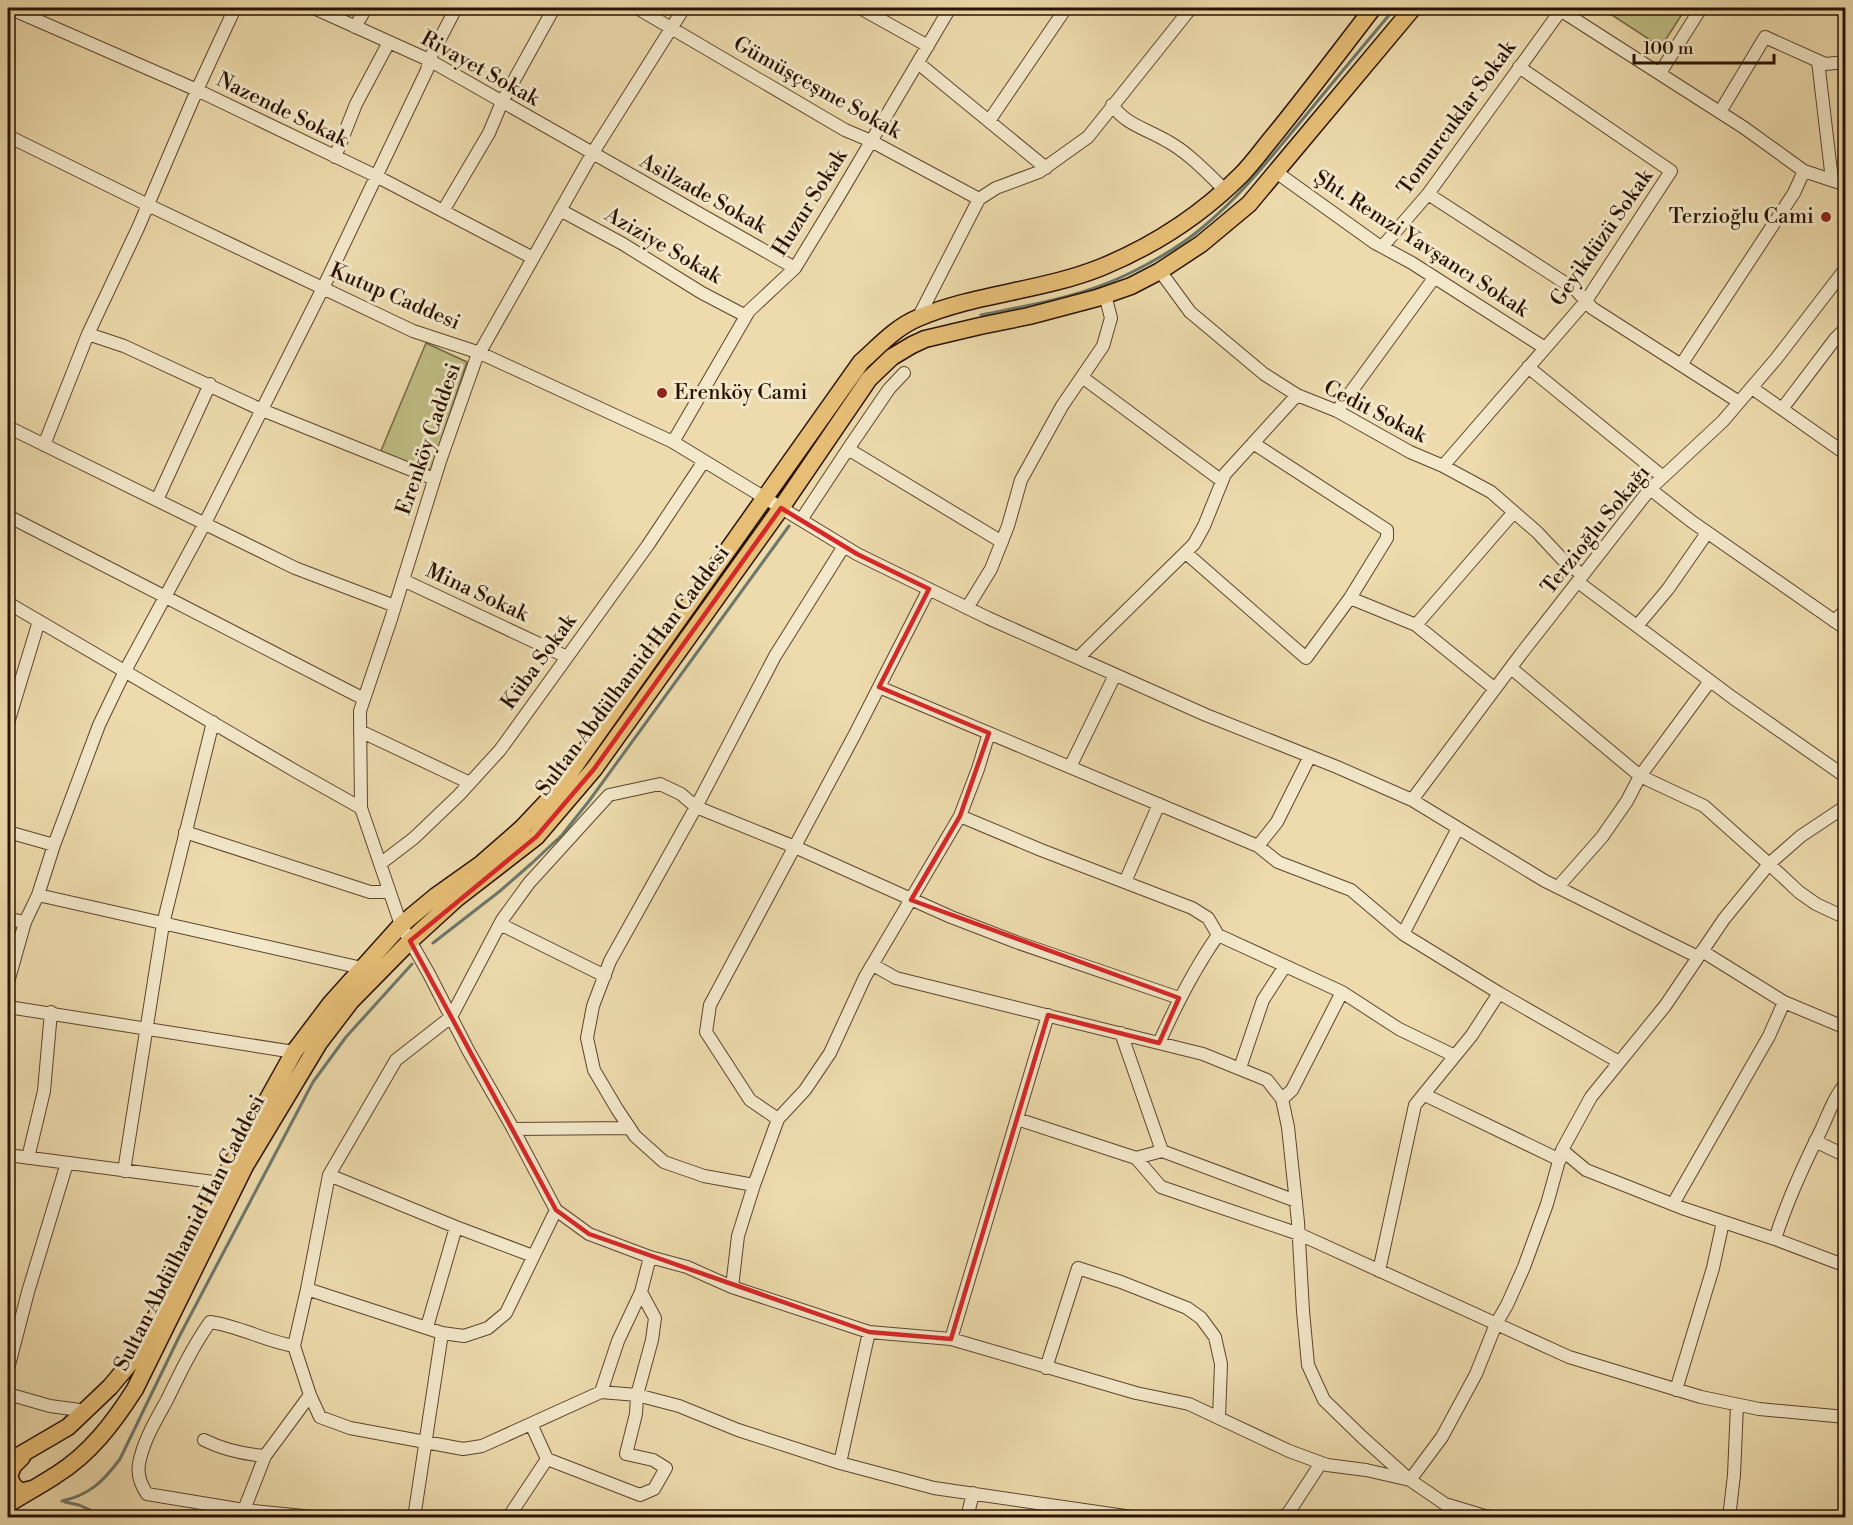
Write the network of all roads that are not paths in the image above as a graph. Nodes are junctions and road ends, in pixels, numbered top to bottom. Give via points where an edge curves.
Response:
1 (9, 8) edge
2 (235, 8) edge
3 (314, 8) edge
4 (366, 8) edge
5 (456, 8) edge
6 (554, 8) edge
7 (637, 8) edge
8 (684, 8) edge
9 (860, 8) edge
10 (950, 8) edge
11 (1066, 8) edge
12 (1191, 8) edge
13 (1373, 8) edge
14 (1413, 8) edge
15 (1701, 8) edge
16 (1841, 8) edge
17 (1559, 9) edge
18 (1845, 17) edge
19 (355, 27) junction
20 (671, 27) junction
21 (389, 42) junction
22 (928, 46) junction
23 (429, 60) junction
24 (1818, 61) junction
25 (918, 63) junction
26 (1845, 63) edge
27 (1519, 67) junction
28 (1660, 73) junction
29 (197, 90) junction
30 (502, 102) junction
31 (1112, 105) junction
32 (1720, 112) junction
33 (989, 121) junction
34 (8, 136) edge
35 (871, 141) junction
36 (592, 154) junction
37 (335, 157) junction
38 (1046, 168) junction
39 (1804, 171) junction
40 (1276, 172) junction
41 (376, 176) junction
42 (1832, 180) junction
43 (1845, 185) edge
44 (1225, 190) junction
45 (1428, 194) junction
46 (979, 199) junction
47 (148, 206) junction
48 (560, 210) junction
49 (443, 211) junction
50 (1382, 247) junction
51 (533, 258) junction
52 (795, 268) junction
53 (1160, 271) junction
54 (1843, 276) edge
55 (1434, 278) junction
56 (323, 288) junction
57 (1105, 295) junction
58 (1586, 301) junction
59 (746, 316) junction
60 (918, 318) junction
61 (1845, 328) edge
62 (88, 334) junction
63 (1545, 348) junction
64 (480, 353) junction
65 (1681, 365) junction
66 (1528, 368) junction
67 (904, 373) dead end
68 (1082, 377) junction
69 (210, 384) junction
70 (1752, 387) junction
71 (1297, 395) junction
72 (1739, 402) junction
73 (1782, 409) junction
74 (262, 410) junction
75 (1337, 411) junction
76 (8, 427) edge
77 (673, 442) junction
78 (1253, 443) junction
79 (44, 445) junction
80 (848, 449) junction
81 (1845, 454) edge
82 (704, 461) junction
83 (1443, 466) junction
84 (1663, 477) junction
85 (434, 479) junction
86 (1222, 481) junction
87 (1650, 489) junction
88 (764, 498) junction
89 (157, 500) junction
90 (781, 508) junction
91 (1514, 512) junction
92 (8, 516) edge
93 (801, 520) junction
94 (205, 523) junction
95 (1707, 533) junction
96 (1002, 542) junction
97 (844, 546) junction
98 (1186, 553) junction
99 (1580, 579) junction
100 (403, 580) junction
101 (928, 589) junction
102 (165, 596) junction
103 (1350, 598) junction
104 (8, 603) edge
105 (395, 606) junction
106 (967, 608) junction
107 (1845, 610) edge
108 (39, 621) junction
109 (1834, 621) junction
110 (1416, 625) junction
111 (1637, 626) junction
112 (1845, 629) edge
113 (567, 657) junction
114 (1078, 658) junction
115 (1510, 668) junction
116 (124, 671) junction
117 (1115, 675) junction
118 (1710, 681) junction
119 (879, 687) junction
120 (1495, 689) junction
121 (364, 699) junction
122 (213, 722) junction
123 (8, 723) edge
124 (360, 731) junction
125 (989, 733) junction
126 (1310, 756) junction
127 (1070, 767) junction
128 (1640, 776) junction
129 (1845, 777) edge
130 (470, 783) junction
131 (1412, 800) junction
132 (1159, 804) junction
133 (1845, 806) edge
134 (361, 807) junction
135 (696, 807) junction
136 (960, 816) junction
137 (1458, 828) junction
138 (8, 832) edge
139 (185, 832) junction
140 (54, 845) junction
141 (1258, 846) junction
142 (795, 847) junction
143 (380, 864) junction
144 (1769, 864) junction
145 (1125, 882) junction
146 (1558, 887) junction
147 (389, 892) junction
148 (38, 896) junction
149 (911, 900) junction
150 (1845, 918) edge
151 (8, 919) edge
152 (26, 922) junction
153 (163, 924) junction
154 (401, 924) junction
155 (500, 924) junction
156 (1403, 934) junction
157 (1218, 935) junction
158 (410, 941) junction
159 (1700, 954) junction
160 (873, 965) junction
161 (1285, 966) junction
162 (362, 968) junction
163 (605, 976) junction
164 (8, 982) edge
165 (1342, 992) junction
166 (1499, 993) junction
167 (1179, 998) junction
168 (1784, 1002) junction
169 (8, 1006) edge
170 (51, 1012) junction
171 (1048, 1015) junction
172 (451, 1017) junction
173 (1845, 1028) edge
174 (146, 1029) junction
175 (1121, 1033) junction
176 (1159, 1042) junction
177 (294, 1052) junction
178 (1455, 1056) junction
179 (1619, 1062) junction
180 (1240, 1068) junction
181 (1845, 1083) edge
182 (1425, 1095) junction
183 (1282, 1099) junction
184 (778, 1119) junction
185 (1017, 1119) junction
186 (514, 1128) junction
187 (630, 1128) junction
188 (1815, 1141) junction
189 (1162, 1151) junction
190 (8, 1155) edge
191 (1561, 1155) junction
192 (1845, 1156) edge
193 (28, 1158) junction
194 (1136, 1158) junction
195 (67, 1163) junction
196 (124, 1171) junction
197 (329, 1175) junction
198 (221, 1183) junction
199 (754, 1185) junction
200 (1296, 1201) junction
201 (1673, 1204) junction
202 (556, 1210) junction
203 (1723, 1222) junction
204 (456, 1227) junction
205 (1299, 1234) junction
206 (1775, 1239) junction
207 (533, 1256) junction
208 (650, 1257) junction
209 (1845, 1266) edge
210 (1379, 1271) junction
211 (732, 1287) junction
212 (307, 1289) junction
213 (641, 1292) junction
214 (1496, 1324) junction
215 (427, 1327) junction
216 (869, 1332) junction
217 (442, 1333) junction
218 (951, 1340) junction
219 (294, 1346) junction
220 (1046, 1368) junction
221 (8, 1369) edge
222 (1676, 1390) junction
223 (601, 1392) junction
224 (8, 1394) edge
225 (310, 1395) junction
226 (637, 1395) junction
227 (1737, 1405) junction
228 (87, 1411) junction
229 (1845, 1417) edge
230 (1219, 1418) junction
231 (531, 1424) junction
232 (204, 1440) dead end
233 (425, 1443) junction
234 (34, 1447) junction
235 (8, 1452) edge
236 (265, 1456) junction
237 (547, 1459) junction
238 (8, 1462) edge
239 (840, 1463) junction
240 (1321, 1463) junction
241 (1410, 1480) junction
242 (32, 1489) junction
243 (973, 1493) junction
244 (8, 1504) edge
245 (244, 1510) junction
246 (323, 1518) edge
247 (414, 1518) edge
248 (508, 1518) edge
249 (967, 1518) edge
250 (1139, 1518) edge
251 (1281, 1518) edge
252 (1499, 1518) edge
253 (1729, 1518) edge

1 - 29 street, Nazende Sokak
2 - 29 street
3 - 19 street, Rivayet Sokak
4 - 19 street
5 - 23 street
6 - 30 street
7 - 20 street, Gümüşçeşme Sokak
8 - 20 street, Erenköy Caddesi
9 - 22 street
10 - 22 street, Huzur Sokak
11 - 33 street
12 - 31 street
13 - 44 main road, Sultan Abdülhamid Han Caddesi via 1290,116
14 - 40 main road, Sultan Abdülhamid Han Caddesi
15 - 28 street
16 - 18 street
17 - 27 street, Tomurcuklar Sokak
17 - 28 street
19 - 21 street, Rivayet Sokak
20 - 35 street, Gümüşçeşme Sokak via 845,130
20 - 36 street, Erenköy Caddesi
21 - 23 street, Rivayet Sokak
21 - 37 street via 356,104
22 - 25 street, Huzur Sokak
23 - 30 street, Rivayet Sokak
23 - 41 street
24 - 26 street
24 - 32 street via 1765,38
24 - 42 street
25 - 33 street
25 - 35 street, Huzur Sokak
27 - 45 street, Tomurcuklar Sokak
27 - 58 street, Geyikdüzü Sokak via 1671,171
28 - 32 street
29 - 37 street, Nazende Sokak
29 - 47 street
30 - 36 street, Rivayet Sokak
30 - 49 street via 489,133
31 - 38 street via 1088,137
31 - 44 street via 1137,127 1168,141
32 - 39 street
33 - 38 street
34 - 47 street, Kutup Caddesi
35 - 46 street, Gümüşçeşme Sokak
35 - 52 street, Huzur Sokak
36 - 48 street, Erenköy Caddesi
36 - 52 street, Asilzade Sokak
37 - 41 street, Nazende Sokak
38 - 46 street
39 - 42 street
39 - 65 street via 1794,193
40 - 50 street, Şht. Remzi Yavşancı Sokak
40 - 53 main road, Sultan Abdülhamid Han Caddesi via 1225,225
41 - 49 street, Nazende Sokak
41 - 56 street
42 - 43 street
44 - 60 main road, Sultan Abdülhamid Han Caddesi via 1159,238 1100,268
45 - 50 street, Tomurcuklar Sokak
45 - 58 street via 1576,290
46 - 60 street
47 - 56 street, Kutup Caddesi
47 - 62 street
48 - 51 street, Erenköy Caddesi
48 - 59 street, Aziziye Sokak
49 - 51 street, Nazende Sokak
50 - 55 street, Şht. Remzi Yavşancı Sokak
51 - 64 street, Erenköy Caddesi
52 - 59 street, Huzur Sokak
53 - 57 main road, Sultan Abdülhamid Han Caddesi
53 - 71 street, Cedit Sokak via 1190,312 1264,374
54 - 70 street, Terzioğlu Sokağı
55 - 63 street, Şht. Remzi Yavşancı Sokak
55 - 75 street
56 - 64 street, Kutup Caddesi via 413,331
56 - 74 street
57 - 68 street via 1111,318 1109,327 1103,345
57 - 90 main road, Sultan Abdülhamid Han Caddesi via 925,339 900,351 869,379
58 - 63 street, Geyikdüzü Sokak
58 - 65 street
59 - 77 street, Huzur Sokak
60 - 88 main road, Sultan Abdülhamid Han Caddesi via 895,331 861,362
61 - 73 street
62 - 69 street
62 - 79 street
63 - 66 street, Geyikdüzü Sokak
64 - 77 street, Kutup Caddesi
64 - 85 street, Erenköy Caddesi
65 - 72 street
66 - 83 street, Geyikdüzü Sokak
66 - 84 street
67 - 80 street
68 - 86 street
68 - 96 street via 1021,480
69 - 74 street
69 - 89 street
70 - 72 street, Terzioğlu Sokağı
70 - 73 street
71 - 75 street, Cedit Sokak
71 - 78 street
72 - 84 street, Terzioğlu Sokağı
73 - 81 street
74 - 85 street
74 - 94 street
75 - 83 street, Cedit Sokak via 1410,453
76 - 79 street
77 - 82 street, Kutup Caddesi
78 - 86 street
78 - 103 street via 1387,530 1387,538
79 - 89 street
80 - 93 street
80 - 96 street
82 - 88 street, Kutup Caddesi
82 - 113 street, Küba Sokak
83 - 91 street, Cedit Sokak via 1491,492
84 - 87 street, Terzioğlu Sokağı
85 - 100 street, Erenköy Caddesi
86 - 98 street via 1204,526
87 - 95 street
87 - 99 street, Terzioğlu Sokağı
88 - 90 street, Kutup Caddesi
88 - 154 main road, Sultan Abdülhamid Han Caddesi via 557,791 506,843
89 - 94 street
90 - 93 street, Kutup Caddesi
90 - 158 main road, Sultan Abdülhamid Han Caddesi via 594,769 537,837 456,899
91 - 99 street, Cedit Sokak
91 - 110 street
92 - 102 street
93 - 97 street, Kutup Caddesi
94 - 102 street
94 - 105 street via 295,568
95 - 109 street
95 - 111 street
96 - 106 street
97 - 101 street, Kutup Caddesi
97 - 135 street via 775,656
98 - 103 street via 1306,658
98 - 114 street
99 - 111 street, Cedit Sokak
99 - 115 street, Terzioğlu Sokağı
100 - 105 street, Erenköy Caddesi
100 - 113 street, Mina Sokak
101 - 106 street, Kutup Caddesi
101 - 119 street
102 - 116 street
102 - 121 street
103 - 110 street
104 - 108 street
105 - 121 street, Erenköy Caddesi
106 - 114 street, Kutup Caddesi
107 - 109 street
108 - 116 street
108 - 123 street
109 - 112 street
110 - 120 street
111 - 118 street, Cedit Sokak
113 - 130 street, Küba Sokak via 500,750
114 - 117 street, Kutup Caddesi
115 - 120 street, Terzioğlu Sokağı
115 - 128 street
116 - 122 street
116 - 140 street via 99,724
117 - 126 street, Kutup Caddesi
117 - 127 street
118 - 128 street
118 - 129 street, Cedit Sokak
119 - 125 street
119 - 142 street
120 - 131 street, Terzioğlu Sokağı
121 - 124 street, Erenköy Caddesi
122 - 134 street
122 - 139 street
124 - 130 street
124 - 134 street, Erenköy Caddesi
125 - 127 street
125 - 136 street
126 - 131 street, Kutup Caddesi
126 - 141 street via 1277,822
127 - 132 street
128 - 144 street via 1704,806
128 - 146 street via 1602,837
130 - 143 street, Küba Sokak via 414,838
131 - 137 street, Kutup Caddesi
132 - 141 street
132 - 145 street
133 - 144 street
134 - 143 street, Erenköy Caddesi
135 - 142 street
135 - 155 street via 660,784 609,795 529,883
135 - 163 street
136 - 145 street
136 - 149 street
137 - 146 street, Kutup Caddesi
137 - 156 street
138 - 140 street
139 - 147 street via 370,892
139 - 153 street
140 - 148 street
141 - 156 street via 1278,861 1351,890
142 - 149 street
142 - 184 street via 710,1005 706,1032 750,1100
143 - 147 street, Erenköy Caddesi
144 - 150 street via 1798,892
144 - 159 street
145 - 157 street via 1191,908 1208,918
146 - 159 street, Kutup Caddesi
147 - 154 street, Erenköy Caddesi
148 - 152 street
148 - 153 street
149 - 160 street
149 - 167 street via 1016,942
151 - 152 street
152 - 164 street
153 - 162 street
153 - 174 street
154 - 158 street, Erenköy Caddesi
154 - 162 main road, Sultan Abdülhamid Han Caddesi
155 - 163 street
155 - 172 street
156 - 166 street
157 - 161 street
157 - 167 street
158 - 172 street, Erenköy Caddesi
158 - 242 main road, Sultan Abdülhamid Han Caddesi via 351,1001 300,1073 245,1166 135,1389 119,1413 87,1451
159 - 168 street, Kutup Caddesi
159 - 179 street via 1665,1006
160 - 171 street via 896,978
160 - 184 street via 830,1053 805,1090
161 - 165 street
161 - 180 street via 1263,1000
162 - 177 main road, Sultan Abdülhamid Han Caddesi
163 - 187 street via 593,1006 587,1038 594,1070
165 - 178 street via 1399,1029
165 - 183 street via 1292,1090
166 - 178 street
166 - 179 street
167 - 176 street
168 - 173 street, Kutup Caddesi
168 - 201 street via 1769,1036
169 - 170 street
170 - 174 street
170 - 193 street via 44,1091
171 - 175 street
171 - 185 street
172 - 186 street, Erenköy Caddesi
172 - 197 street via 396,1060
174 - 177 street
174 - 196 street
175 - 176 street
175 - 189 street
176 - 180 street
177 - 198 main road, Sultan Abdülhamid Han Caddesi
178 - 182 street
179 - 191 street via 1591,1097
180 - 183 street via 1267,1080
181 - 188 street
182 - 191 street
182 - 210 street via 1415,1105
183 - 200 street
184 - 199 street
185 - 194 street
185 - 218 street
186 - 187 street
186 - 202 street, Erenköy Caddesi
187 - 199 street via 664,1162 704,1176
188 - 192 street
188 - 206 street
189 - 194 street
189 - 200 street
190 - 193 street
191 - 201 street via 1586,1170
191 - 214 street via 1524,1267
193 - 195 street
194 - 205 street via 1161,1187
195 - 196 street
195 - 221 street
196 - 198 street
197 - 204 street
197 - 212 street
198 - 228 main road, Sultan Abdülhamid Han Caddesi via 131,1362
199 - 211 street via 738,1236
200 - 205 street
201 - 203 street
202 - 207 street
202 - 208 street via 589,1234
203 - 206 street
203 - 222 street
204 - 207 street
204 - 215 street
205 - 210 street
205 - 241 street via 1308,1365 1324,1400
206 - 209 street
207 - 217 street via 506,1313 488,1329 464,1336
208 - 211 street via 687,1267
208 - 213 street
210 - 214 street
211 - 216 street
212 - 215 street
212 - 219 street
213 - 223 street via 618,1341
213 - 226 street via 655,1318
214 - 222 street via 1569,1357
214 - 241 street via 1476,1374 1442,1437
215 - 217 street
216 - 218 street
216 - 239 street
217 - 233 street
218 - 220 street
219 - 225 street
219 - 245 street via 210,1322 147,1438 138,1465 141,1485 147,1494
220 - 230 street via 1189,1404
220 - 230 street via 1078,1268 1187,1308 1201,1318 1215,1337 1221,1364
222 - 227 street
223 - 226 street
223 - 231 street
224 - 228 street
225 - 233 street via 320,1417 350,1428
225 - 236 street
226 - 237 street via 626,1454 653,1460 666,1468 654,1489 640,1495
226 - 239 street
227 - 229 street
227 - 253 street
228 - 234 main road, Sultan Abdülhamid Han Caddesi
230 - 240 street
231 - 233 street via 482,1446 463,1449
231 - 237 street
232 - 236 street via 219,1448
233 - 247 street
234 - 235 main road
234 - 238 main road, Sultan Abdülhamid Han Caddesi
234 - 242 main road via 13,1466 9,1477 20,1492
236 - 245 street
237 - 248 street
239 - 243 street via 934,1488
240 - 241 street
240 - 251 street
241 - 252 street via 1445,1504
242 - 244 main road, Sultan Abdülhamid Han Caddesi
243 - 249 street
243 - 250 street
245 - 246 street

